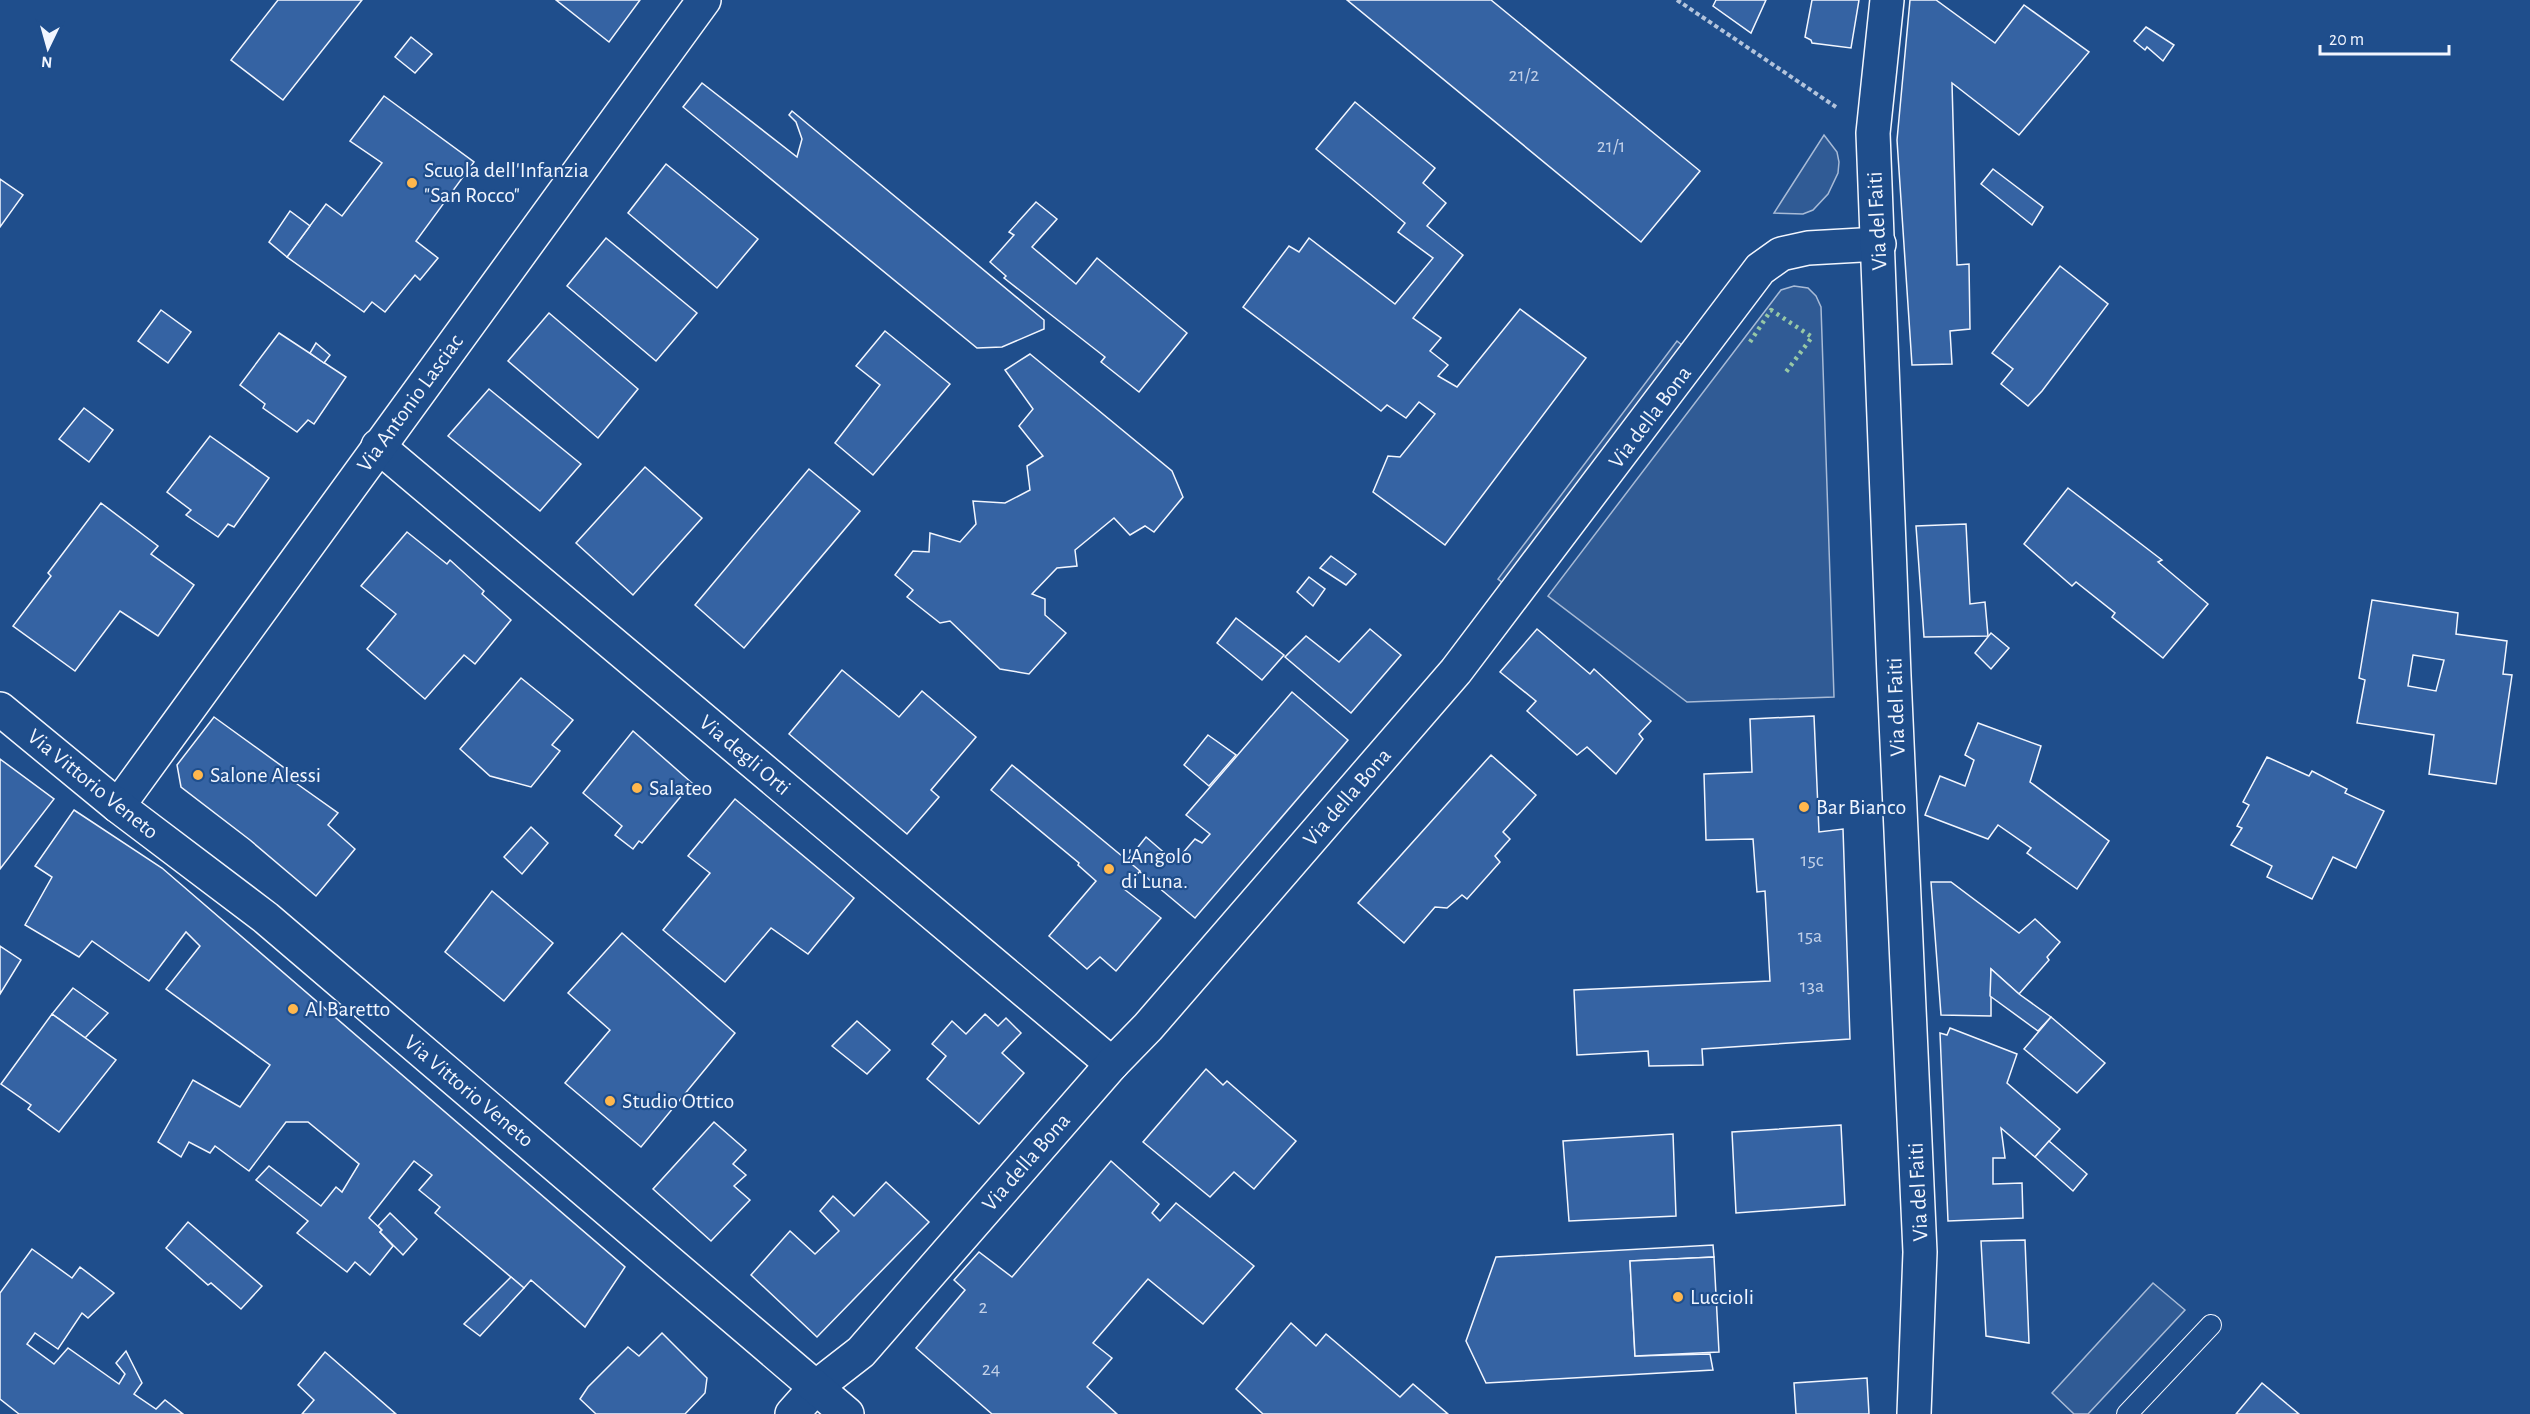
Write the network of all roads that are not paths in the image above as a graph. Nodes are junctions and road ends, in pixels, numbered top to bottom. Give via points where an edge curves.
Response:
1 (704, 0) edge
2 (1887, 0) edge
3 (1879, 244) junction
4 (378, 446) junction
5 (0, 709) edge
6 (118, 806) junction
7 (1113, 1064) junction
8 (2211, 1325) dead end
9 (816, 1387) junction
10 (792, 1414) edge
11 (848, 1414) edge
12 (1914, 1414) edge
13 (2127, 1414) edge

1 - 4 street, Via Antonio Lasciac
2 - 3 street, Via del Faiti via 1873,133
3 - 7 street, Via della Bona via 1799,250 1781,254 1760,268 1456,671
3 - 12 street, Via del Faiti via 1894,688 1920,1252
4 - 6 street, Via Antonio Lasciac
4 - 7 street, Via degli Orti
5 - 6 street, Via Vittorio Veneto
6 - 9 street, Via Vittorio Veneto via 266,918
7 - 9 street, Via della Bona via 861,1352
8 - 13 lane
9 - 10 street, Via della Bona
9 - 11 street, Via Vittorio Veneto

